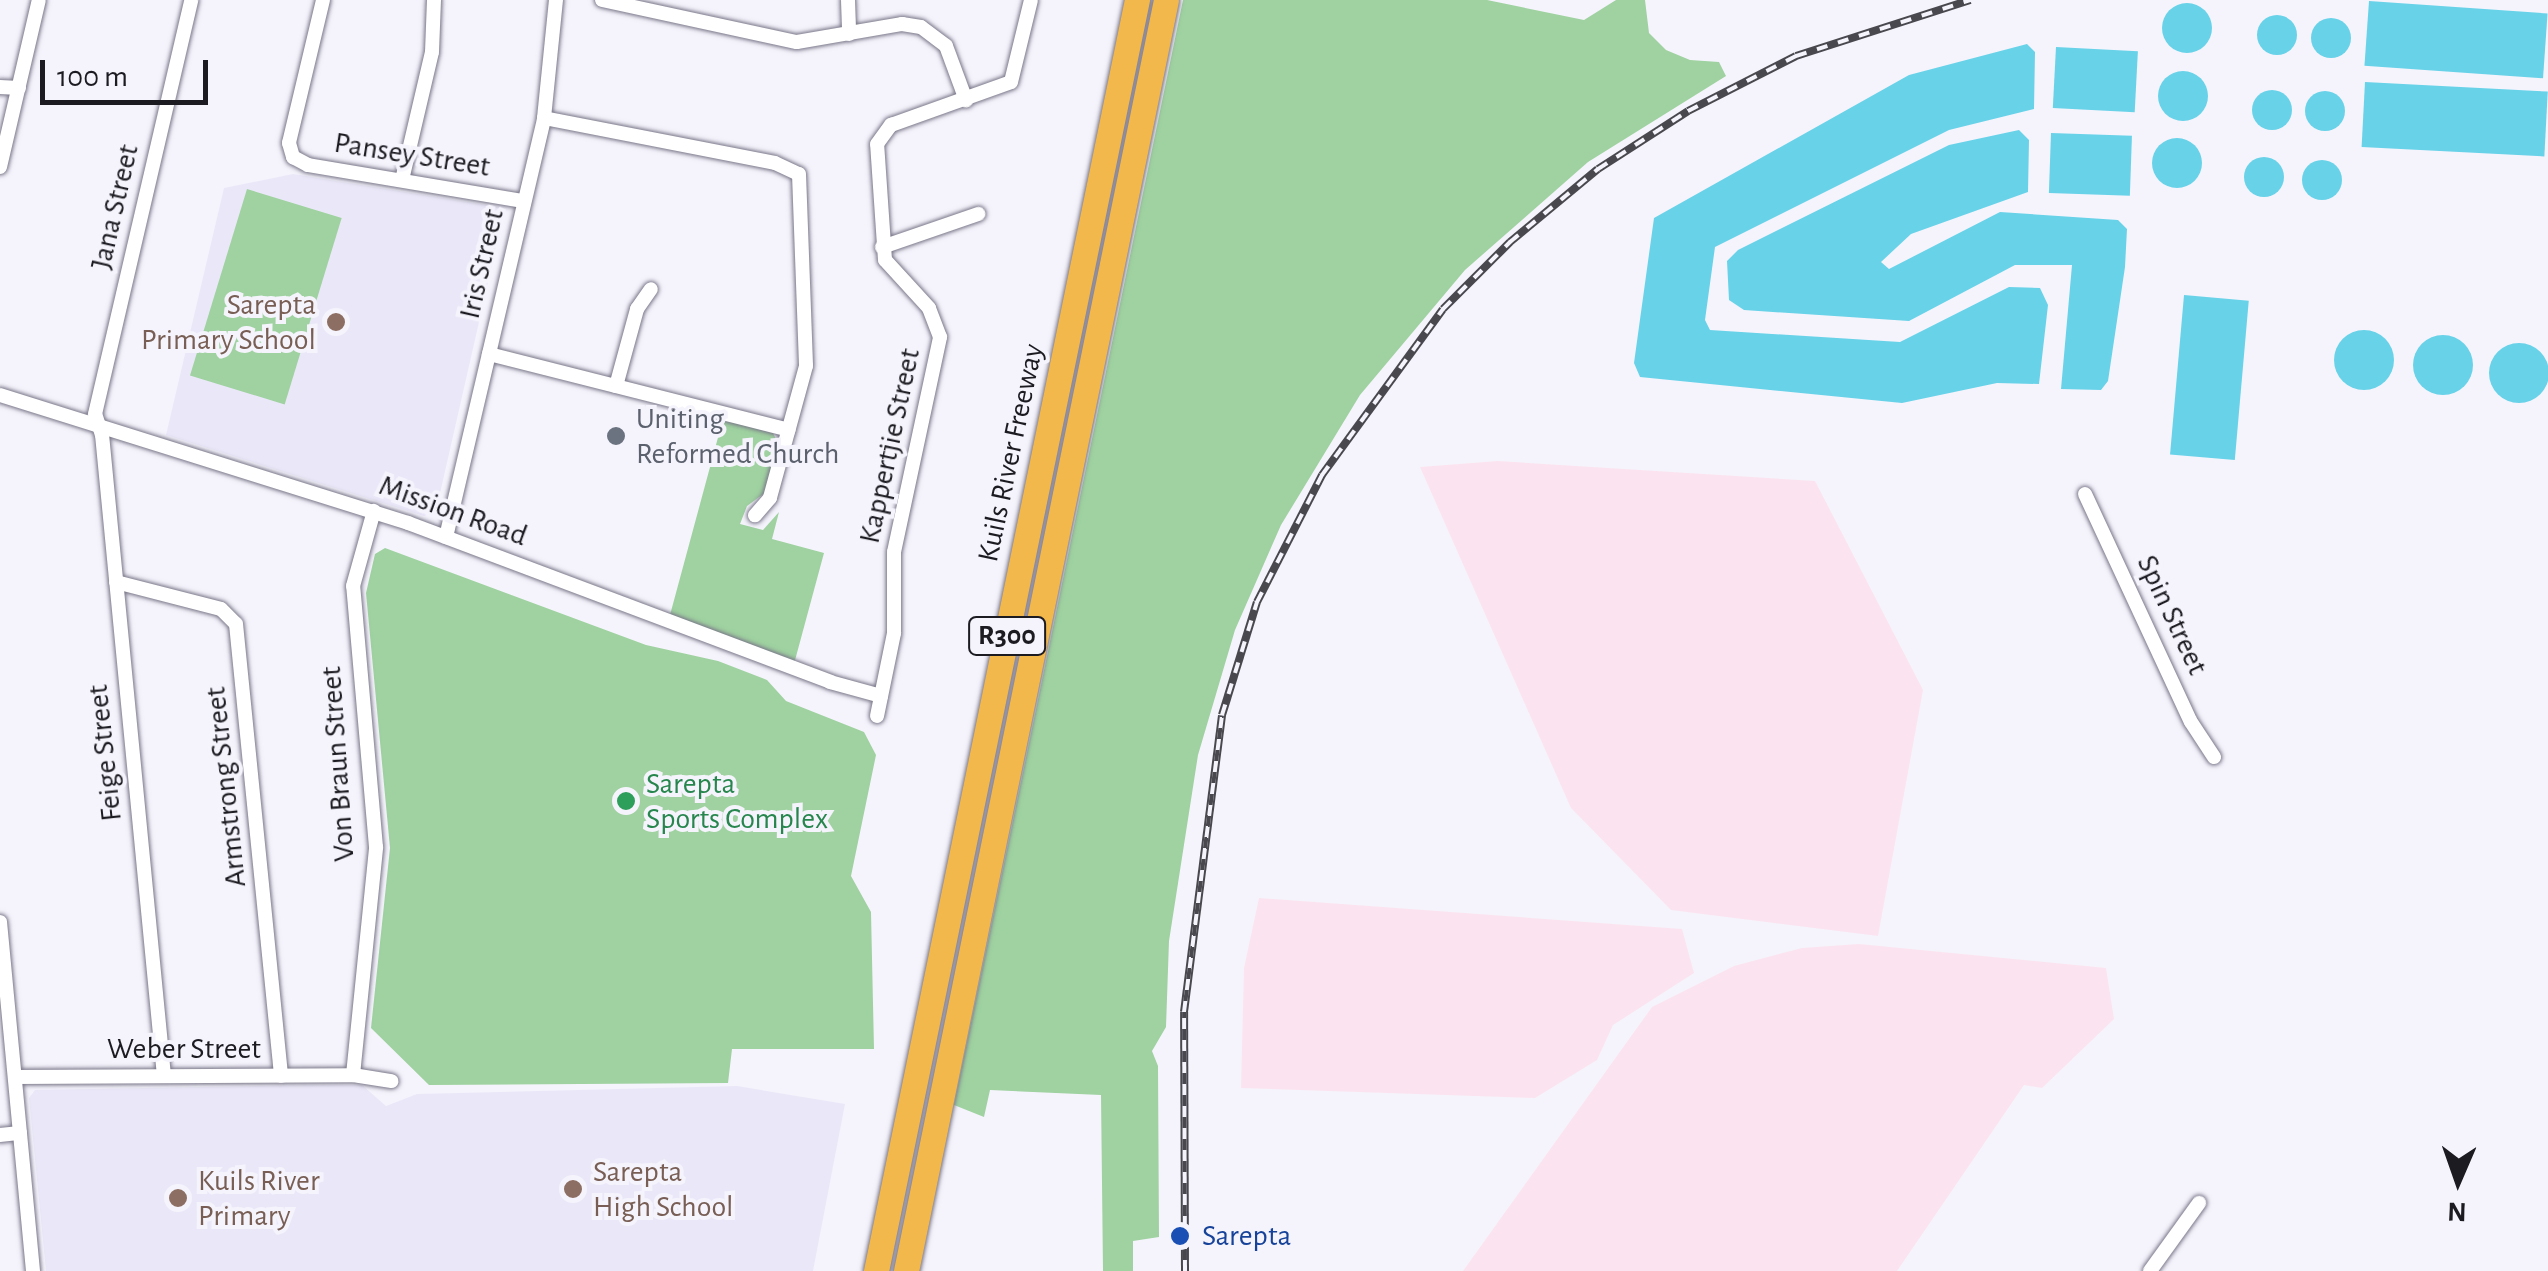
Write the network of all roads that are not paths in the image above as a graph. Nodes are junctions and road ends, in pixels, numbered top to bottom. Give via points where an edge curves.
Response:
1 (39, 0) edge
2 (191, 0) edge
3 (322, 0) edge
4 (434, 0) edge
5 (556, 0) edge
6 (602, 0) edge
7 (848, 0) edge
8 (1031, 0) edge
9 (1138, 0) edge
10 (1166, 0) edge
11 (665, 7) edge
12 (849, 34) junction
13 (0, 87) edge
14 (18, 88) junction
15 (966, 100) junction
16 (544, 118) junction
17 (0, 167) edge
18 (402, 180) junction
19 (524, 201) junction
20 (978, 214) dead end
21 (882, 247) junction
22 (650, 289) dead end
23 (489, 354) junction
24 (616, 386) junction
25 (0, 395) edge
26 (99, 426) junction
27 (789, 430) junction
28 (2084, 494) dead end
29 (374, 511) junction
30 (755, 515) dead end
31 (446, 537) junction
32 (116, 582) junction
33 (881, 696) junction
34 (876, 716) dead end
35 (2214, 757) dead end
36 (0, 922) edge
37 (5, 1031) edge
38 (353, 1075) junction
39 (164, 1076) junction
40 (282, 1076) junction
41 (15, 1077) junction
42 (392, 1082) dead end
43 (20, 1133) junction
44 (0, 1134) edge
45 (2199, 1203) dead end
46 (33, 1271) edge
47 (876, 1271) edge
48 (906, 1271) edge
49 (2150, 1271) edge

1 - 14 street
2 - 26 street, Jana Street via 95,414
3 - 18 street, Pansey Street via 289,143 293,157
4 - 18 street via 432,52
5 - 16 street, Iris Street
6 - 11 street
7 - 12 street
8 - 15 street via 1014,78
9 - 47 highway, Kuils River Freeway / R300
10 - 48 highway, Kuils River Freeway / R300
11 - 12 street via 797,42
12 - 15 street via 902,24 936,34
13 - 14 street
14 - 17 street
15 - 21 street via 880,135
16 - 19 street, Iris Street
16 - 27 street via 775,163 799,174 807,358
18 - 19 street, Pansey Street
19 - 23 street, Iris Street
20 - 21 street
21 - 33 street, Kappertjie Street via 892,273 929,308 940,338 894,552 894,633
22 - 24 street via 637,309
23 - 24 street
23 - 31 street, Iris Street
24 - 27 street
25 - 26 street, Mission Road
26 - 29 street, Mission Road
26 - 32 street, Feige Street
27 - 30 street via 770,498
28 - 35 street, Spin Street via 2191,722
29 - 31 street, Mission Road
29 - 38 street, Von Braun Street via 353,586 376,846
31 - 33 street, Mission Road
32 - 39 street, Feige Street
32 - 40 street, Armstrong Street via 221,609 236,624
33 - 34 street, Kappertjie Street
36 - 37 street
37 - 41 street
38 - 40 street, Weber Street
38 - 42 street, Weber Street
39 - 40 street, Weber Street
39 - 41 street, Weber Street
41 - 43 street
43 - 44 street
43 - 46 street
45 - 49 street

